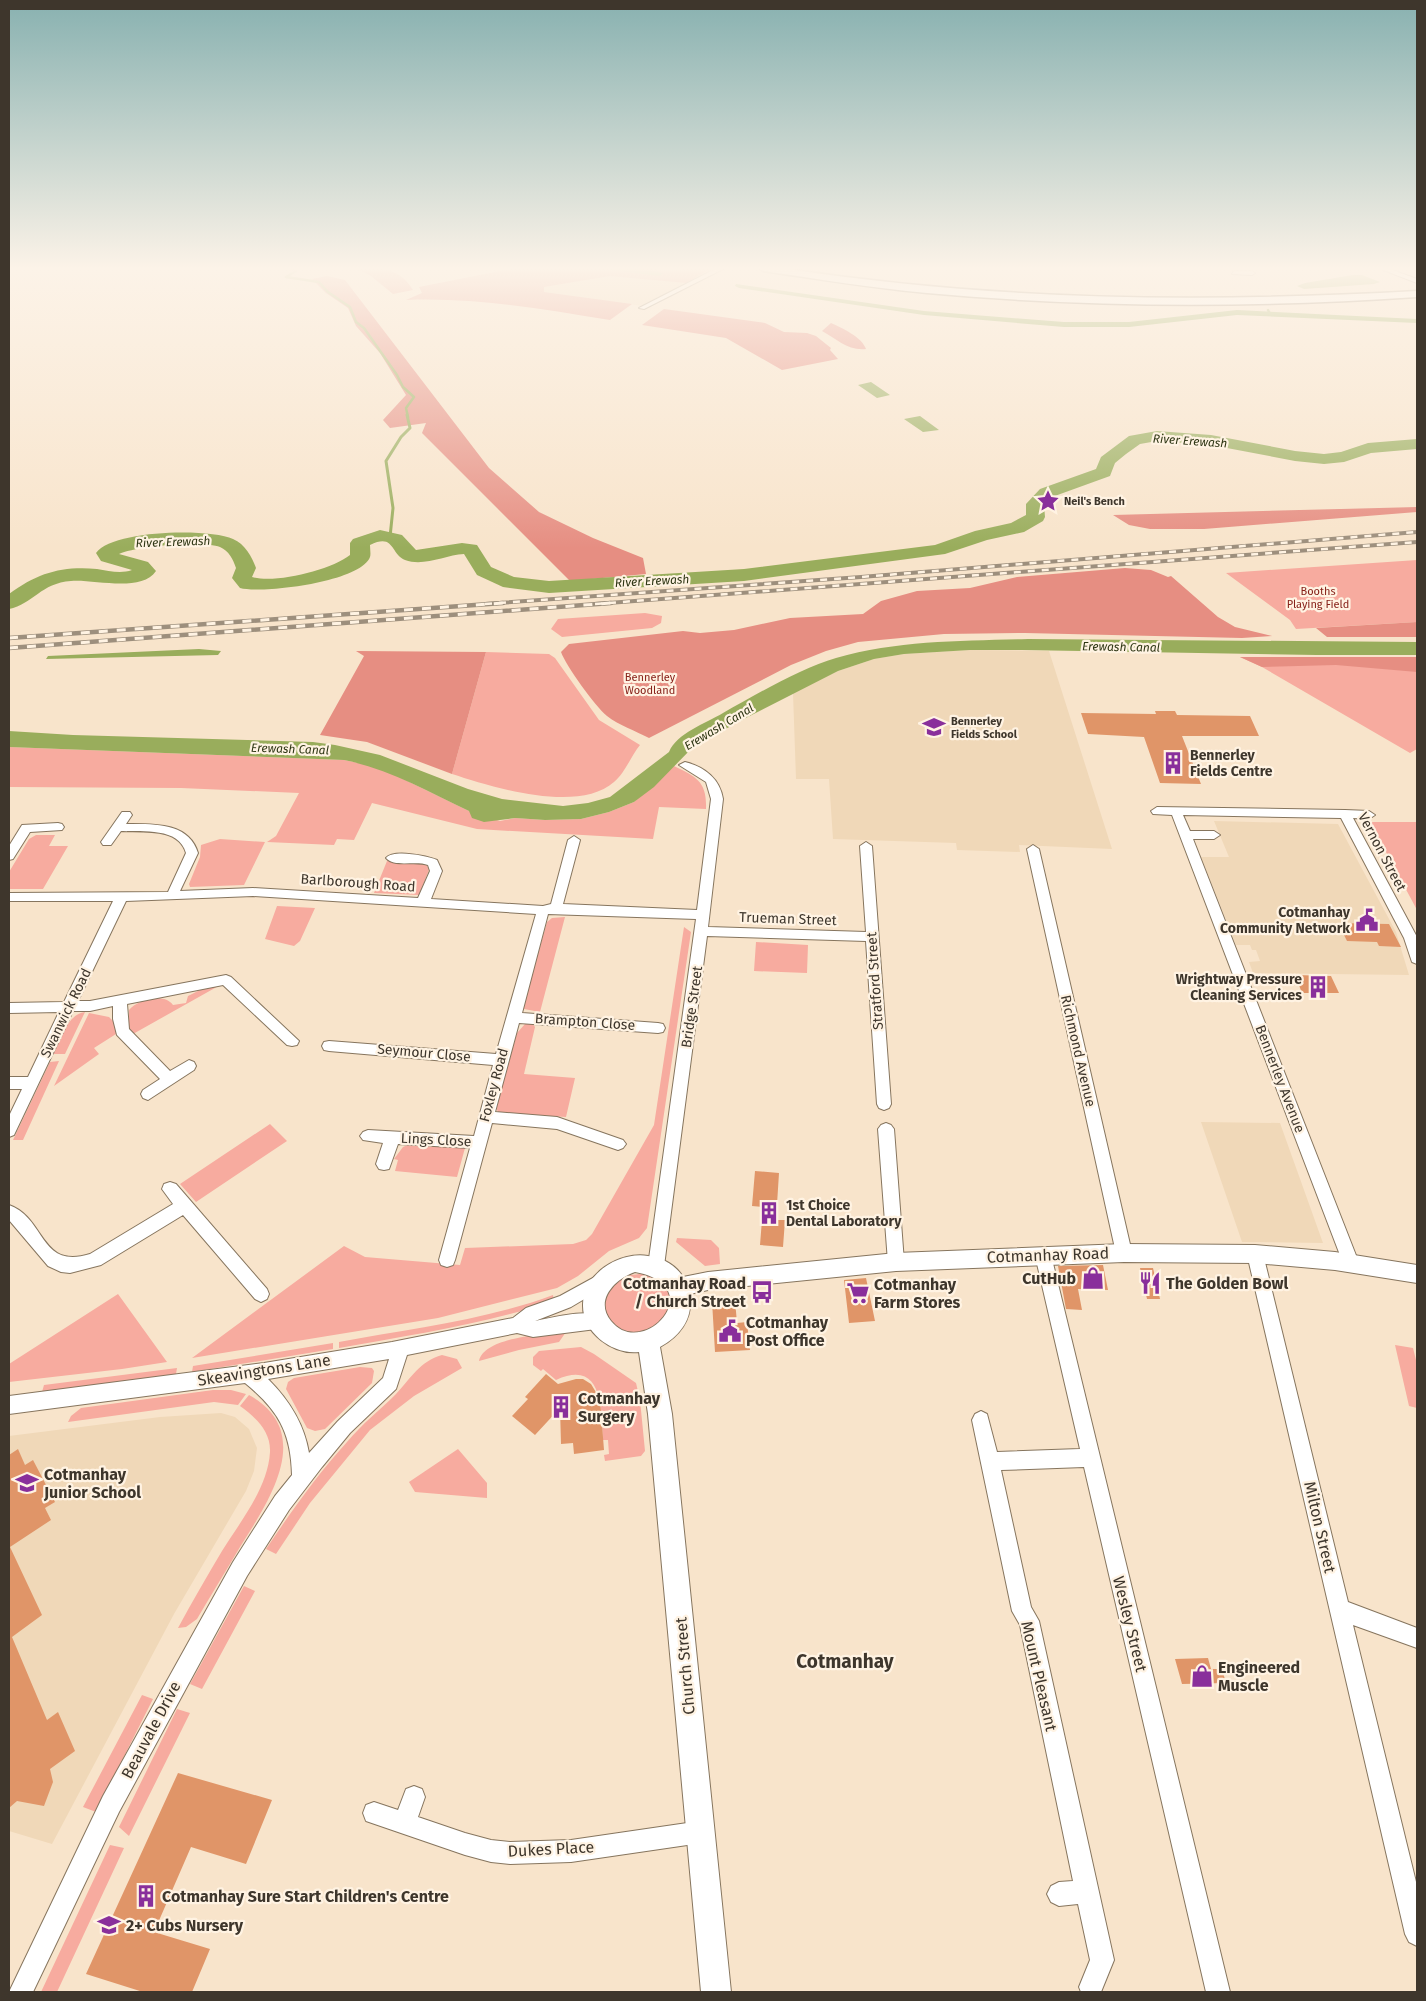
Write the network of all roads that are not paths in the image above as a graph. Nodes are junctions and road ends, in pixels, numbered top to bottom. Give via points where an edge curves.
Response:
1 (685, 765) dead end
2 (1157, 811) dead end
3 (1176, 811) junction
4 (1345, 814) junction
5 (126, 815) dead end
6 (1369, 815) dead end
7 (117, 827) junction
8 (58, 828) dead end
9 (1186, 835) junction
10 (1214, 836) dead end
11 (574, 840) dead end
12 (107, 842) dead end
13 (1033, 849) dead end
14 (871, 855) dead end
15 (9, 856) edge
16 (392, 858) dead end
17 (122, 896) junction
18 (172, 896) junction
19 (9, 897) edge
20 (423, 902) junction
21 (549, 909) junction
22 (704, 915) junction
23 (702, 931) junction
24 (872, 937) junction
25 (1417, 959) edge
26 (120, 1000) junction
27 (9, 1008) edge
28 (68, 1008) junction
29 (512, 1017) junction
30 (658, 1028) dead end
31 (292, 1042) dead end
32 (329, 1046) dead end
33 (501, 1060) junction
34 (189, 1066) dead end
35 (169, 1080) junction
36 (9, 1083) edge
37 (32, 1083) junction
38 (148, 1094) dead end
39 (884, 1104) dead end
40 (486, 1117) junction
41 (886, 1129) dead end
42 (9, 1131) edge
43 (368, 1136) dead end
44 (392, 1137) junction
45 (479, 1142) junction
46 (618, 1144) dead end
47 (384, 1164) dead end
48 (170, 1189) dead end
49 (184, 1206) junction
50 (9, 1212) edge
51 (1124, 1253) junction
52 (1255, 1254) junction
53 (1043, 1255) junction
54 (448, 1260) dead end
55 (896, 1262) junction
56 (1351, 1263) junction
57 (656, 1266) junction
58 (1417, 1274) edge
59 (605, 1277) junction
60 (678, 1287) junction
61 (261, 1294) dead end
62 (598, 1322) junction
63 (517, 1325) junction
64 (648, 1341) junction
65 (400, 1348) junction
66 (247, 1373) junction
67 (9, 1405) edge
68 (981, 1420) dead end
69 (1090, 1458) junction
70 (990, 1461) junction
71 (300, 1478) junction
72 (1339, 1609) junction
73 (1417, 1638) edge
74 (414, 1797) dead end
75 (374, 1813) dead end
76 (404, 1823) junction
77 (701, 1832) junction
78 (1087, 1892) junction
79 (1059, 1894) dead end
80 (1417, 1934) edge
81 (1091, 1987) dead end
82 (20, 1992) edge
83 (716, 1992) edge
84 (1218, 1992) edge

1 - 22 street, Bridge Street via 710,778 717,796
2 - 3 street
3 - 4 street
3 - 9 street, Bennerley Avenue
4 - 6 street
4 - 25 street, Vernon Street via 1411,938
5 - 7 street
7 - 12 street
7 - 18 street via 168,830 189,841 192,853
8 - 15 street via 26,828
9 - 10 street
9 - 56 street, Bennerley Avenue
11 - 21 street, Foxley Road
13 - 51 street, Richmond Avenue
14 - 24 street, Stratford Street
16 - 20 street via 424,859 433,863 436,871
17 - 18 street, Barlborough Road
17 - 19 street, Barlborough Road
17 - 28 street, Swanwick Road
18 - 20 street, Barlborough Road via 253,892
20 - 21 street, Barlborough Road
21 - 22 street, Barlborough Road
21 - 29 street, Foxley Road
22 - 23 street, Bridge Street
23 - 24 street, Trueman Street
23 - 57 street, Bridge Street
24 - 39 street, Stratford Street
26 - 28 street
26 - 31 street via 180,994 226,980
26 - 35 street via 122,1031
27 - 28 street
28 - 37 street, Swanwick Road
29 - 30 street, Brampton Close
29 - 33 street, Foxley Road
32 - 33 street, Seymour Close via 349,1042
33 - 40 street, Foxley Road
34 - 35 street
35 - 38 street
36 - 37 street
37 - 42 street, Swanwick Road
40 - 45 street, Foxley Road
40 - 46 street via 557,1123
41 - 55 street
43 - 44 street, Lings Close
44 - 45 street, Lings Close
44 - 47 street, Lings Close
45 - 54 street, Foxley Road
48 - 49 street
49 - 50 street via 95,1260 70,1266 53,1262
49 - 61 street
51 - 52 street, Cotmanhay Road
51 - 53 street, Cotmanhay Road
52 - 56 street, Cotmanhay Road
52 - 72 street, Milton Street
53 - 55 street, Cotmanhay Road
53 - 69 street, Wesley Street
55 - 60 street, Cotmanhay Road via 708,1281
56 - 58 street, Cotmanhay Road
57 - 59 street via 634,1263
57 - 60 street via 670,1274
59 - 62 street via 595,1296
59 - 63 street, Skeavingtons Lane via 565,1302 532,1313
60 - 64 street via 681,1305 674,1323
62 - 63 street, Skeavingtons Lane via 570,1322 533,1328
62 - 64 street via 619,1339
63 - 65 street, Skeavingtons Lane
64 - 77 street, Church Street via 660,1414
65 - 66 street, Skeavingtons Lane
65 - 71 street, Beauvale Drive via 390,1383 344,1427
66 - 67 street, Skeavingtons Lane
66 - 71 street via 276,1396 292,1425 301,1458
68 - 70 street, Mount Pleasant
69 - 70 street
69 - 84 street, Wesley Street
70 - 78 street, Mount Pleasant
71 - 82 street, Beauvale Drive via 247,1558 196,1647 111,1804
72 - 73 street
72 - 80 street, Milton Street
74 - 76 street
75 - 76 street, Dukes Place
76 - 77 street, Dukes Place via 466,1844 510,1853 571,1851
77 - 83 street, Church Street
78 - 79 street
78 - 81 street, Mount Pleasant via 1102,1960

